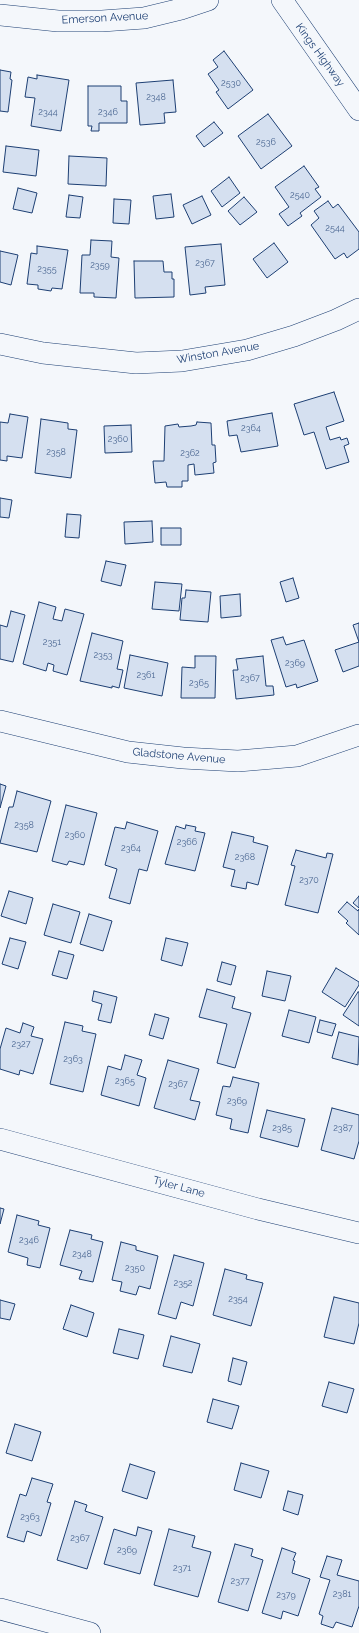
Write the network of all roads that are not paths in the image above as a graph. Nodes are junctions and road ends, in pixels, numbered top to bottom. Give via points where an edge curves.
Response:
1 (208, 0) edge
2 (282, 0) edge
3 (0, 15) edge
4 (359, 110) edge
5 (359, 309) edge
6 (0, 344) edge
7 (0, 721) edge
8 (359, 735) edge
9 (0, 1139) edge
10 (359, 1233) edge
11 (0, 1609) edge
12 (90, 1633) edge

1 - 3 street, Emerson Avenue via 144,18 58,21
2 - 4 street, Kings Highway
5 - 6 street, Winston Avenue via 294,336 247,350 182,361 136,363 43,353
7 - 8 street, Gladstone Avenue via 128,752 238,761 297,756
9 - 10 street, Tyler Lane via 258,1209
11 - 12 street

